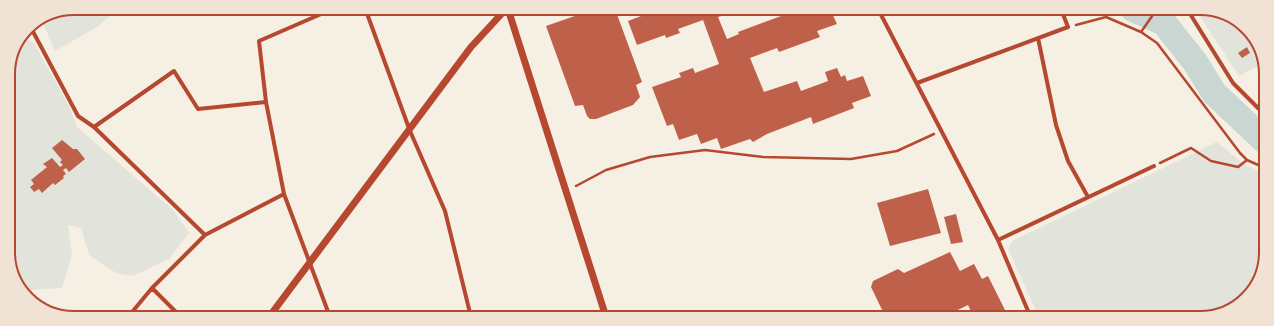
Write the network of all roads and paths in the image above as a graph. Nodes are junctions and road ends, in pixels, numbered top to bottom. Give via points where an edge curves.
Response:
1 (319, 15) edge
2 (368, 15) edge
3 (501, 15) edge
4 (509, 15) edge
5 (881, 15) edge
6 (1063, 15) edge
7 (1153, 15) edge
8 (1191, 15) edge
9 (1068, 27) junction
10 (33, 32) edge
11 (1141, 32) junction
12 (1038, 38) junction
13 (917, 83) junction
14 (266, 102) junction
15 (1259, 109) edge
16 (94, 127) junction
17 (410, 131) junction
18 (941, 131) junction
19 (1247, 160) junction
20 (1259, 165) edge
21 (1154, 166) joint
22 (566, 191) junction
23 (284, 194) junction
24 (1088, 197) junction
25 (205, 235) junction
26 (998, 240) junction
27 (310, 264) junction
28 (152, 288) junction
29 (133, 311) edge
30 (175, 311) edge
31 (274, 311) edge
32 (328, 311) edge
33 (470, 311) edge
34 (604, 311) edge
35 (1028, 311) edge

1 - 14 street via 259,41
2 - 17 street
3 - 17 street via 471,47
4 - 22 street
5 - 13 street
6 - 9 street
7 - 11 path
8 - 15 street via 1233,83
9 - 11 path via 1106,17
9 - 12 street
10 - 16 street via 78,116
11 - 19 path via 1157,43
12 - 13 street
12 - 24 street via 1061,140 1068,161
13 - 18 street
14 - 16 street via 198,109 174,71
14 - 23 street
16 - 25 street
17 - 27 street
17 - 33 street via 445,211
18 - 22 path via 896,151 851,159 763,157 705,150 650,157 606,170
18 - 26 street
19 - 20 path
19 - 21 path via 1238,167 1211,161 1191,148
21 - 24 street
22 - 34 street
23 - 25 street
23 - 27 street
24 - 26 street
25 - 28 street
26 - 35 street
27 - 31 street
27 - 32 street
28 - 29 street
28 - 30 street

